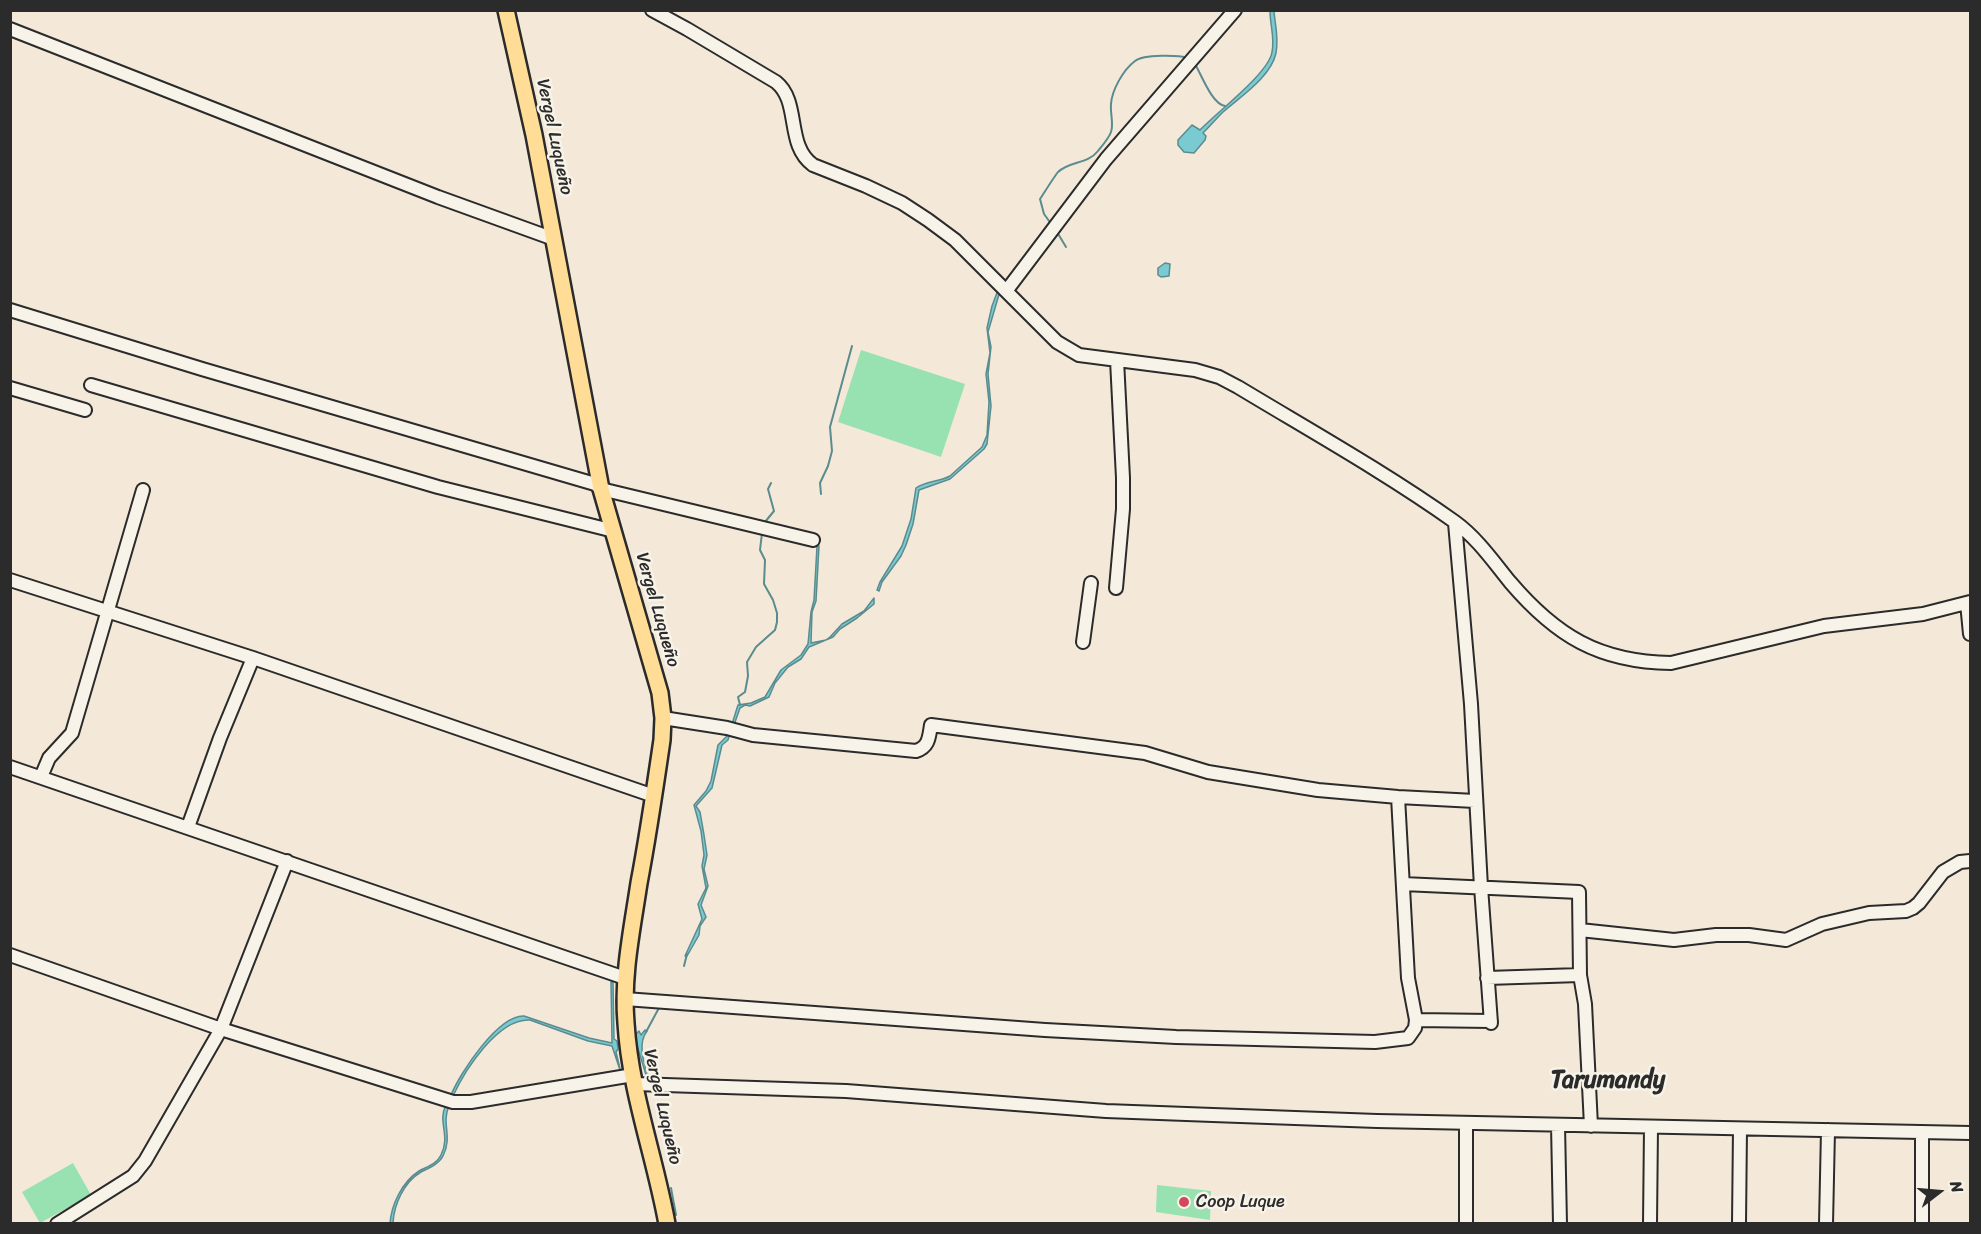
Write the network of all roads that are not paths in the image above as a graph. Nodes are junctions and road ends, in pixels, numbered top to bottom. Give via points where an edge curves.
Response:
1 (506, 10) edge
2 (652, 10) edge
3 (1235, 10) edge
4 (10, 29) edge
5 (555, 239) junction
6 (1007, 290) junction
7 (10, 309) edge
8 (1117, 360) junction
9 (92, 385) dead end
10 (10, 388) edge
11 (85, 410) dead end
12 (602, 489) junction
13 (143, 490) dead end
14 (1455, 523) junction
15 (614, 531) junction
16 (813, 540) dead end
17 (10, 580) edge
18 (1091, 583) dead end
19 (1116, 588) dead end
20 (1969, 603) edge
21 (108, 611) junction
22 (1971, 634) edge
23 (1083, 642) dead end
24 (253, 658) junction
25 (663, 718) junction
26 (10, 767) edge
27 (41, 777) junction
28 (654, 796) junction
29 (1398, 797) junction
30 (1475, 801) junction
31 (188, 827) junction
32 (287, 861) junction
33 (1971, 861) edge
34 (1403, 884) junction
35 (1480, 888) junction
36 (1580, 930) junction
37 (10, 955) edge
38 (1580, 975) junction
39 (625, 978) junction
40 (1487, 978) junction
41 (625, 999) junction
42 (1416, 1020) junction
43 (221, 1029) junction
44 (634, 1080) junction
45 (1466, 1123) junction
46 (1558, 1125) junction
47 (1591, 1126) junction
48 (1652, 1127) junction
49 (1740, 1129) junction
50 (1828, 1130) junction
51 (1922, 1132) junction
52 (1971, 1133) edge
53 (57, 1224) edge
54 (667, 1224) edge
55 (1466, 1224) edge
56 (1560, 1224) edge
57 (1650, 1224) edge
58 (1739, 1224) edge
59 (1826, 1224) edge
60 (1922, 1224) edge

1 - 5 main road, Vergel Luqueño
2 - 6 street via 782,86 798,146 806,161 902,203 956,240
3 - 6 street via 1106,159
4 - 5 street via 438,198
5 - 12 main road, Vergel Luqueño
6 - 8 street via 1057,342 1079,355
7 - 12 street
8 - 14 street via 1219,377
8 - 19 street via 1123,509
9 - 15 street via 438,487
10 - 11 street
12 - 15 main road, Vergel Luqueño
12 - 16 street
13 - 21 street
14 - 20 street via 1471,535 1560,632 1599,650 1646,662 1671,663 1824,626 1923,614
14 - 30 street
15 - 25 main road, Vergel Luqueño via 660,693
17 - 21 street
18 - 23 street
20 - 22 street
21 - 24 street
21 - 27 street via 72,734 49,758
24 - 28 street
24 - 31 street
25 - 28 main road, Vergel Luqueño
25 - 29 street via 753,735 916,751 928,742 932,725 943,726 1145,753 1208,772 1318,790
26 - 27 street
27 - 31 street
28 - 39 main road, Vergel Luqueño
29 - 30 street
29 - 34 street
30 - 35 street
31 - 32 street
32 - 39 street
32 - 43 street
33 - 36 street via 1942,872 1919,903 1906,911 1869,913 1822,924 1786,940 1716,935 1674,940
34 - 35 street
34 - 42 street via 1408,978
35 - 36 street via 1579,892
35 - 40 street
36 - 38 street
37 - 43 street
38 - 40 street
38 - 47 street
39 - 41 main road, Vergel Luqueño
40 - 42 street via 1491,1022
41 - 42 street via 1045,1030 1375,1042 1408,1038
41 - 44 main road, Vergel Luqueño
43 - 44 street via 453,1102
43 - 53 street via 133,1176
44 - 45 street via 1106,1111
44 - 54 main road, Vergel Luqueño
45 - 46 street
45 - 55 street
46 - 47 street
46 - 56 street
47 - 48 street
48 - 49 street
48 - 57 street
49 - 50 street
49 - 58 street
50 - 51 street
50 - 59 street
51 - 52 street
51 - 60 street

